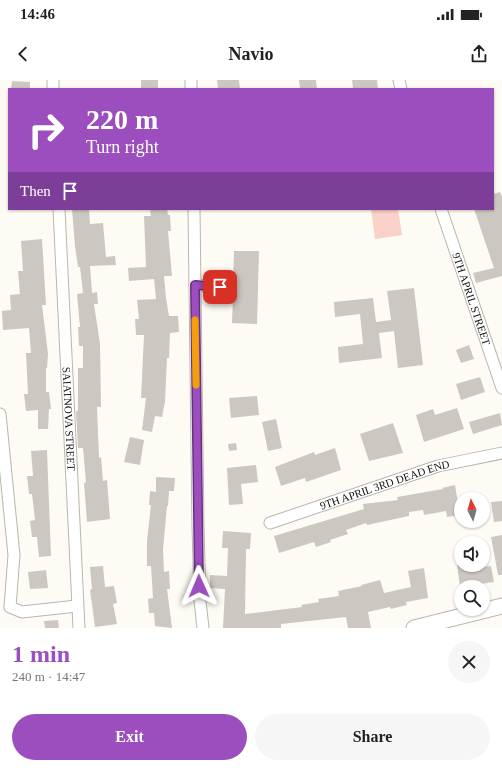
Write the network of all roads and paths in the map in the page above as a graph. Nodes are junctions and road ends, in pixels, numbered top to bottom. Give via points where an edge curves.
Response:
1 (59, 210) edge
2 (194, 210) edge
3 (442, 210) edge
4 (195, 285) junction
5 (229, 288) dead end
6 (502, 388) edge
7 (0, 414) edge
8 (502, 453) edge
9 (270, 523) dead end
10 (77, 606) junction
11 (502, 606) edge
12 (502, 615) edge
13 (79, 628) edge
14 (202, 628) edge
15 (414, 628) edge
16 (450, 628) edge

1 - 10 street, SAIATNOVA STREET
2 - 4 street
3 - 6 street, 9TH APRIL STREET
4 - 5 street
4 - 14 street via 198,534
7 - 10 street via 14,555 10,608 22,612
8 - 9 street, 9TH APRIL 3RD DEAD END via 438,466
10 - 13 street, SAIATNOVA STREET
11 - 15 street
12 - 16 street

